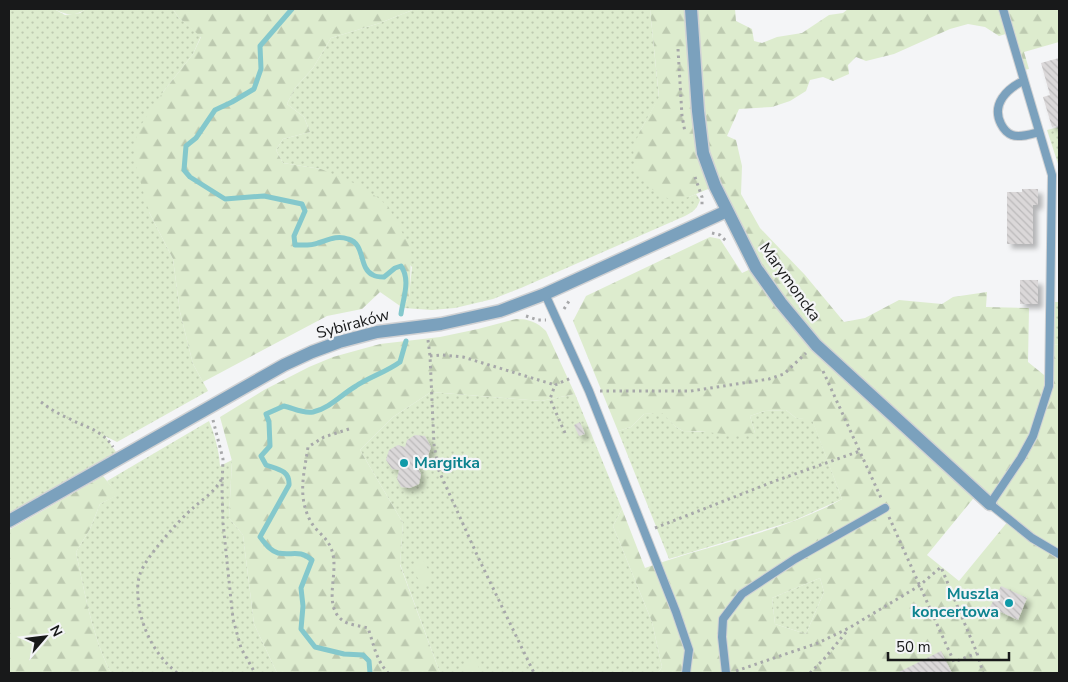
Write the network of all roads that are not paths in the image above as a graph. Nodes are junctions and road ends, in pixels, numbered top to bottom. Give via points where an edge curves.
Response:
1 (691, 9) edge
2 (1003, 9) edge
3 (1023, 81) junction
4 (1039, 132) junction
5 (727, 211) junction
6 (545, 294) junction
7 (990, 504) junction
8 (885, 508) road end
9 (9, 521) edge
10 (1059, 554) edge
11 (686, 673) edge
12 (727, 673) edge

1 - 5 street, Marymoncka via 702,145
2 - 3 lane
3 - 4 lane
3 - 4 lane via 1001,98 998,118 1003,128 1013,135
4 - 7 lane via 1052,175 1049,386 1033,436
5 - 6 street, Sybiraków
5 - 7 street, Marymoncka via 756,268 816,345
6 - 9 street, Sybiraków via 486,315 377,332 312,352
6 - 11 lane via 589,390 676,612 689,650
7 - 10 lane via 1032,538
8 - 12 lane via 795,559 742,594 723,619

